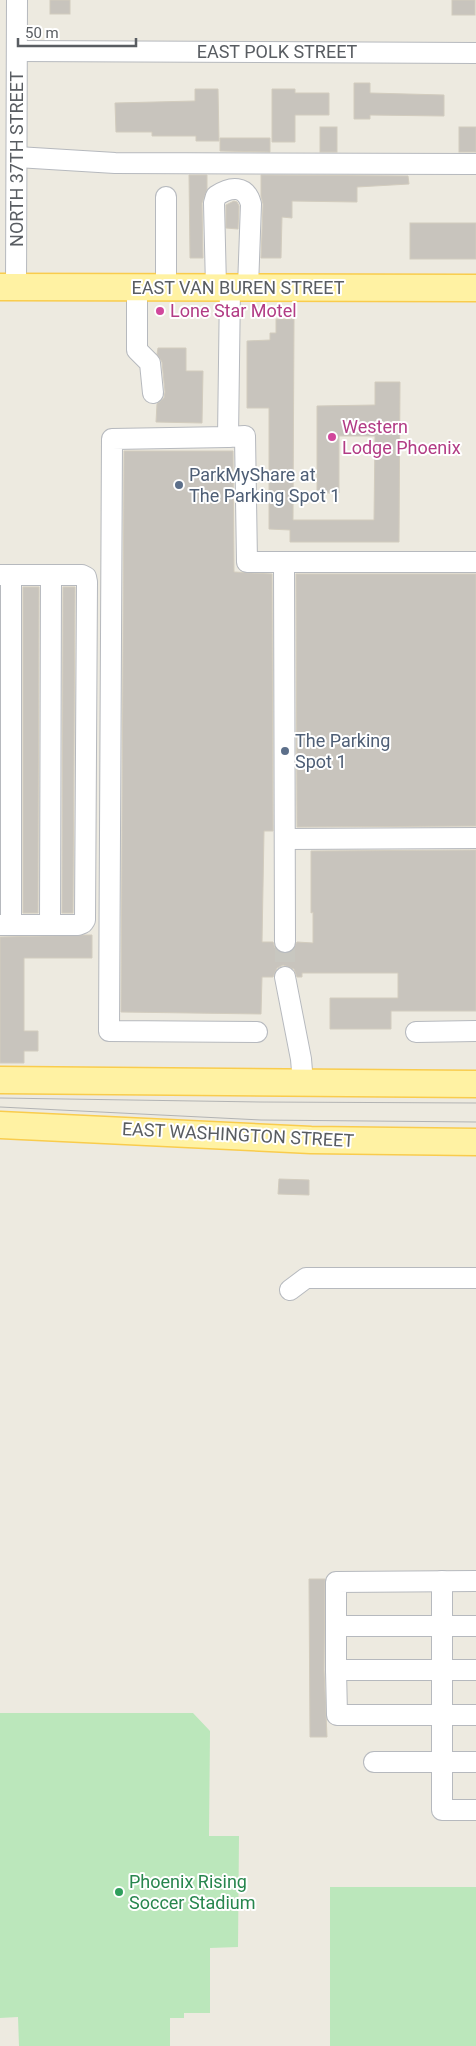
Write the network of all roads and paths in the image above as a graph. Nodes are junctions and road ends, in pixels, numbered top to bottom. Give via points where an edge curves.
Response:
1 (17, 0) edge
2 (17, 51) junction
3 (476, 53) edge
4 (17, 157) junction
5 (476, 164) edge
6 (166, 197) dead end
7 (8, 287) edge
8 (231, 287) junction
9 (137, 288) junction
10 (166, 288) junction
11 (476, 288) edge
12 (153, 393) dead end
13 (228, 438) junction
14 (284, 562) junction
15 (476, 562) edge
16 (6, 575) edge
17 (51, 575) junction
18 (476, 838) edge
19 (285, 839) junction
20 (6, 925) edge
21 (50, 925) junction
22 (285, 942) tunnel mouth
23 (285, 977) tunnel mouth
24 (476, 1031) edge
25 (257, 1032) dead end
26 (416, 1032) dead end
27 (0, 1080) edge
28 (303, 1083) junction
29 (476, 1084) edge
30 (0, 1125) edge
31 (476, 1142) edge
32 (476, 1278) edge
33 (290, 1290) dead end
34 (442, 1581) junction
35 (476, 1581) edge
36 (336, 1626) junction
37 (442, 1626) junction
38 (476, 1626) edge
39 (336, 1670) junction
40 (442, 1670) junction
41 (476, 1670) edge
42 (442, 1715) junction
43 (476, 1715) edge
44 (374, 1762) dead end
45 (442, 1762) junction
46 (476, 1762) edge
47 (476, 1810) edge

1 - 2 street, NORTH 37TH STREET
2 - 3 street, EAST POLK STREET
2 - 4 street, NORTH 37TH STREET
4 - 5 street via 115,163
4 - 7 street, NORTH 37TH STREET
6 - 10 street
7 - 9 main road, EAST VAN BUREN STREET
8 - 10 main road, EAST VAN BUREN STREET
8 - 11 main road, EAST VAN BUREN STREET
8 - 13 street
9 - 10 main road, EAST VAN BUREN STREET
9 - 12 street via 137,350 150,363
13 - 14 street via 245,436 247,562
13 - 25 street via 112,439 109,1031
14 - 15 street
14 - 19 street
16 - 17 street
16 - 20 street
17 - 21 street
17 - 21 street via 82,575 87,582 86,915 83,924
18 - 19 street
19 - 22 street
20 - 21 street
23 - 28 street
24 - 26 street
27 - 28 main road
28 - 29 main road
30 - 31 main road, EAST WASHINGTON STREET via 311,1140
32 - 33 street via 306,1278
34 - 35 street
34 - 36 street via 336,1582
34 - 37 street
36 - 37 street
36 - 39 street
37 - 38 street
37 - 40 street
39 - 40 street
39 - 42 street via 337,1715
40 - 41 street
40 - 42 street
42 - 43 street
42 - 45 street
44 - 45 street
45 - 46 street
45 - 47 street via 442,1810

